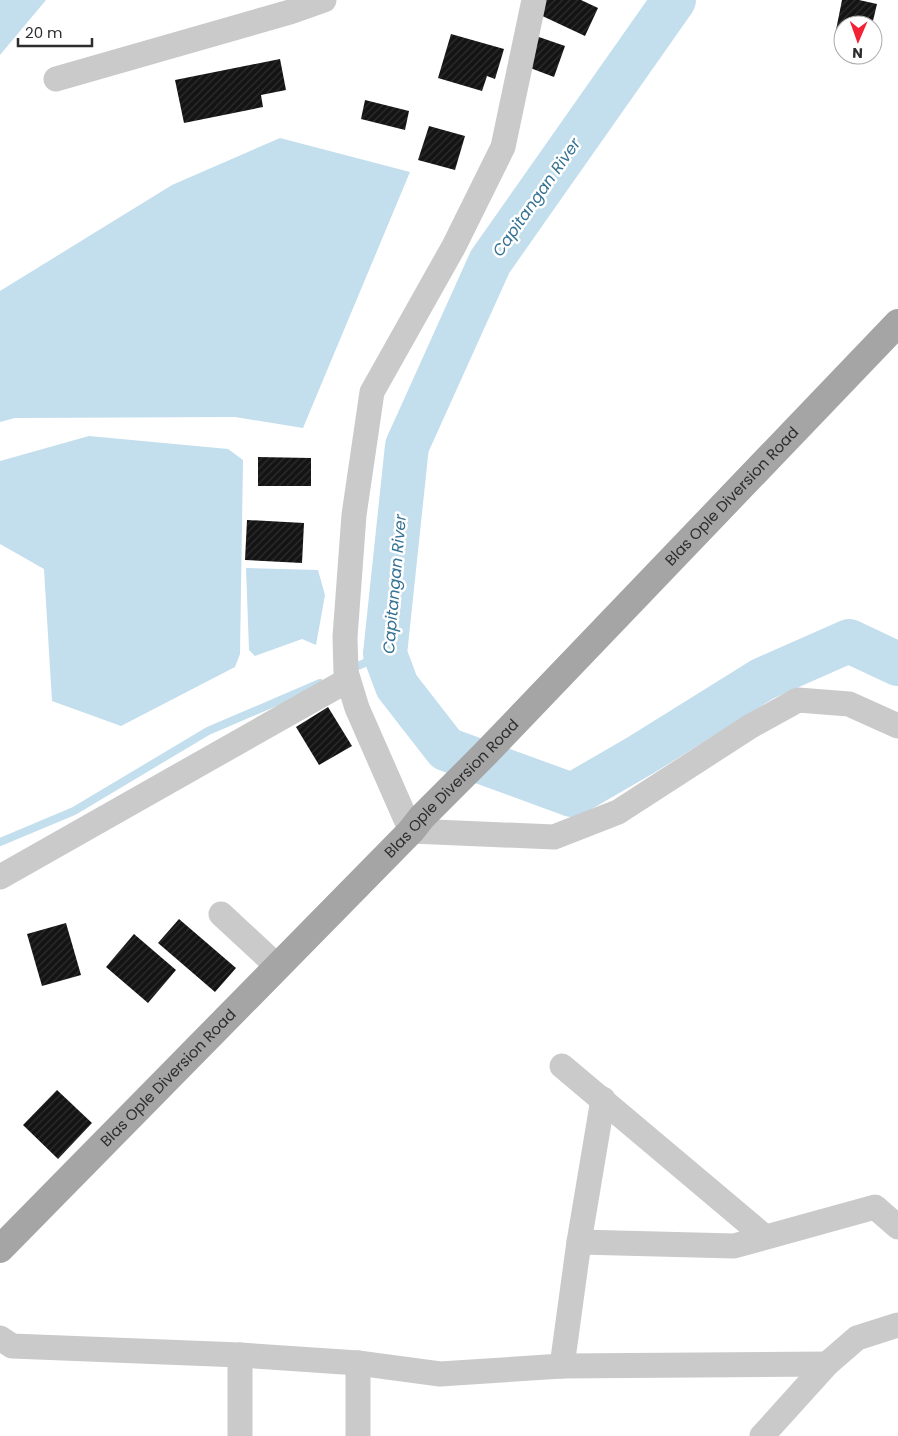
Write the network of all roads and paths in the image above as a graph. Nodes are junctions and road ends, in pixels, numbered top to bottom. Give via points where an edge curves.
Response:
1 (324, 0) edge
2 (534, 0) edge
3 (56, 79) dead end
4 (898, 322) edge
5 (347, 676) junction
6 (898, 726) edge
7 (417, 824) junction
8 (0, 877) edge
9 (221, 914) dead end
10 (278, 966) junction
11 (562, 1066) dead end
12 (603, 1099) junction
13 (898, 1227) edge
14 (765, 1237) junction
15 (579, 1242) junction
16 (0, 1249) edge
17 (898, 1325) edge
18 (0, 1338) edge
19 (240, 1355) junction
20 (358, 1363) junction
21 (827, 1364) junction
22 (562, 1366) junction
23 (240, 1436) edge
24 (358, 1436) edge
25 (762, 1436) edge

1 - 3 street
2 - 5 street via 503,147 454,246 372,392 354,515 345,637
4 - 7 main road, Blas Ople Diversion Road
5 - 7 street via 357,708
5 - 8 street
6 - 7 street via 849,704 798,700 751,726 618,812 554,837
7 - 10 main road, Blas Ople Diversion Road
9 - 10 street
10 - 16 main road, Blas Ople Diversion Road
11 - 12 street
12 - 14 street
12 - 15 street
13 - 14 street via 875,1207
14 - 15 street via 734,1246
15 - 22 street
17 - 21 street via 857,1338
18 - 19 street via 12,1346
19 - 20 street
19 - 23 street
20 - 22 street via 440,1374
20 - 24 street
21 - 22 street
21 - 25 street

